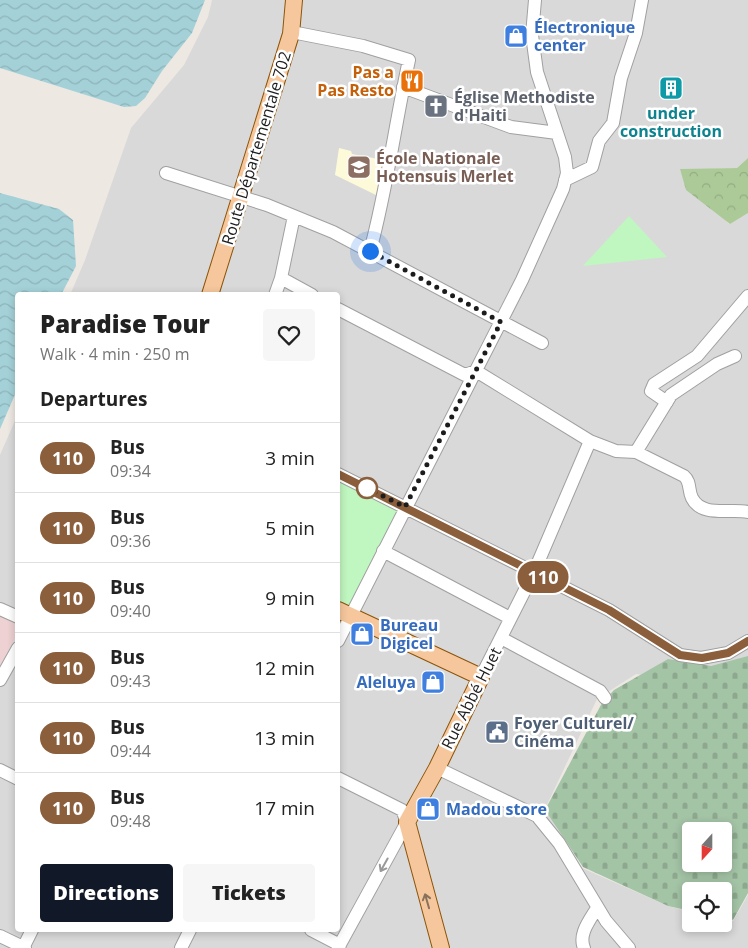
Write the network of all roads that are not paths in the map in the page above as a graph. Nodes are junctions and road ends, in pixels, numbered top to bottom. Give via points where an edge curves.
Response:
1 (294, 0) edge
2 (535, 0) edge
3 (642, 0) edge
4 (291, 34) junction
5 (403, 87) junction
6 (557, 133) junction
7 (166, 174) dead end
8 (565, 180) junction
9 (242, 199) junction
10 (294, 216) junction
11 (370, 251) junction
12 (282, 278) junction
13 (211, 292) edge
14 (276, 292) edge
15 (307, 292) edge
16 (748, 296) edge
17 (340, 310) edge
18 (501, 322) junction
19 (542, 344) dead end
20 (735, 356) dead end
21 (476, 371) junction
22 (667, 402) junction
23 (590, 441) junction
24 (636, 452) junction
25 (340, 475) edge
26 (405, 507) junction
27 (748, 512) edge
28 (383, 551) junction
29 (534, 572) junction
30 (0, 609) edge
31 (344, 613) edge
32 (15, 616) edge
33 (510, 618) junction
34 (340, 632) edge
35 (501, 638) junction
36 (748, 641) edge
37 (15, 653) edge
38 (481, 677) junction
39 (0, 680) edge
40 (606, 698) dead end
41 (437, 768) junction
42 (0, 770) edge
43 (15, 778) edge
44 (340, 779) edge
45 (407, 822) junction
46 (597, 908) junction
47 (31, 932) edge
48 (189, 932) edge
49 (313, 932) edge
50 (0, 936) edge
51 (339, 947) edge
52 (24, 948) edge
53 (181, 948) edge
54 (441, 948) edge
55 (584, 948) edge
56 (629, 948) edge

1 - 4 main road, Route Départementale 702
2 - 6 street via 532,35 537,72
3 - 8 street via 636,33 621,78 613,123 599,141 592,167
4 - 5 street via 363,46 409,60
4 - 9 main road, Route Départementale 702
5 - 6 street via 511,127
5 - 11 street
6 - 8 street via 565,158
7 - 9 street
8 - 18 street
9 - 10 street
9 - 13 main road, Route Départementale 702
10 - 11 street
10 - 12 street
11 - 18 street
12 - 14 street
12 - 15 street
16 - 22 street via 697,356 654,384 651,391
17 - 21 street via 465,374
18 - 19 street
18 - 21 street
20 - 22 street via 671,395
21 - 23 street
21 - 26 street
22 - 24 street
23 - 24 street via 616,451
23 - 29 street, Rue Abbé Huet
24 - 27 street via 684,476 691,496 703,508
25 - 26 street
26 - 28 street
26 - 29 street
28 - 31 street
28 - 33 street
29 - 33 street, Rue Abbé Huet
29 - 36 street via 609,610 680,655 702,658 728,653
30 - 32 street
31 - 34 street
31 - 38 main road
33 - 35 street, Rue Abbé Huet
35 - 38 street, Rue Abbé Huet
35 - 40 street via 600,691
37 - 39 street
38 - 41 main road, Rue Abbé Huet
41 - 45 main road, Rue Abbé Huet
41 - 46 street via 537,816 559,843
42 - 43 street
44 - 45 street via 402,810
45 -> 51 street, Rue Abbé Huet
54 -> 45 main road
46 - 55 street via 583,933
46 - 56 street
47 - 52 street
48 - 53 street
49 - 51 street
50 - 52 street

